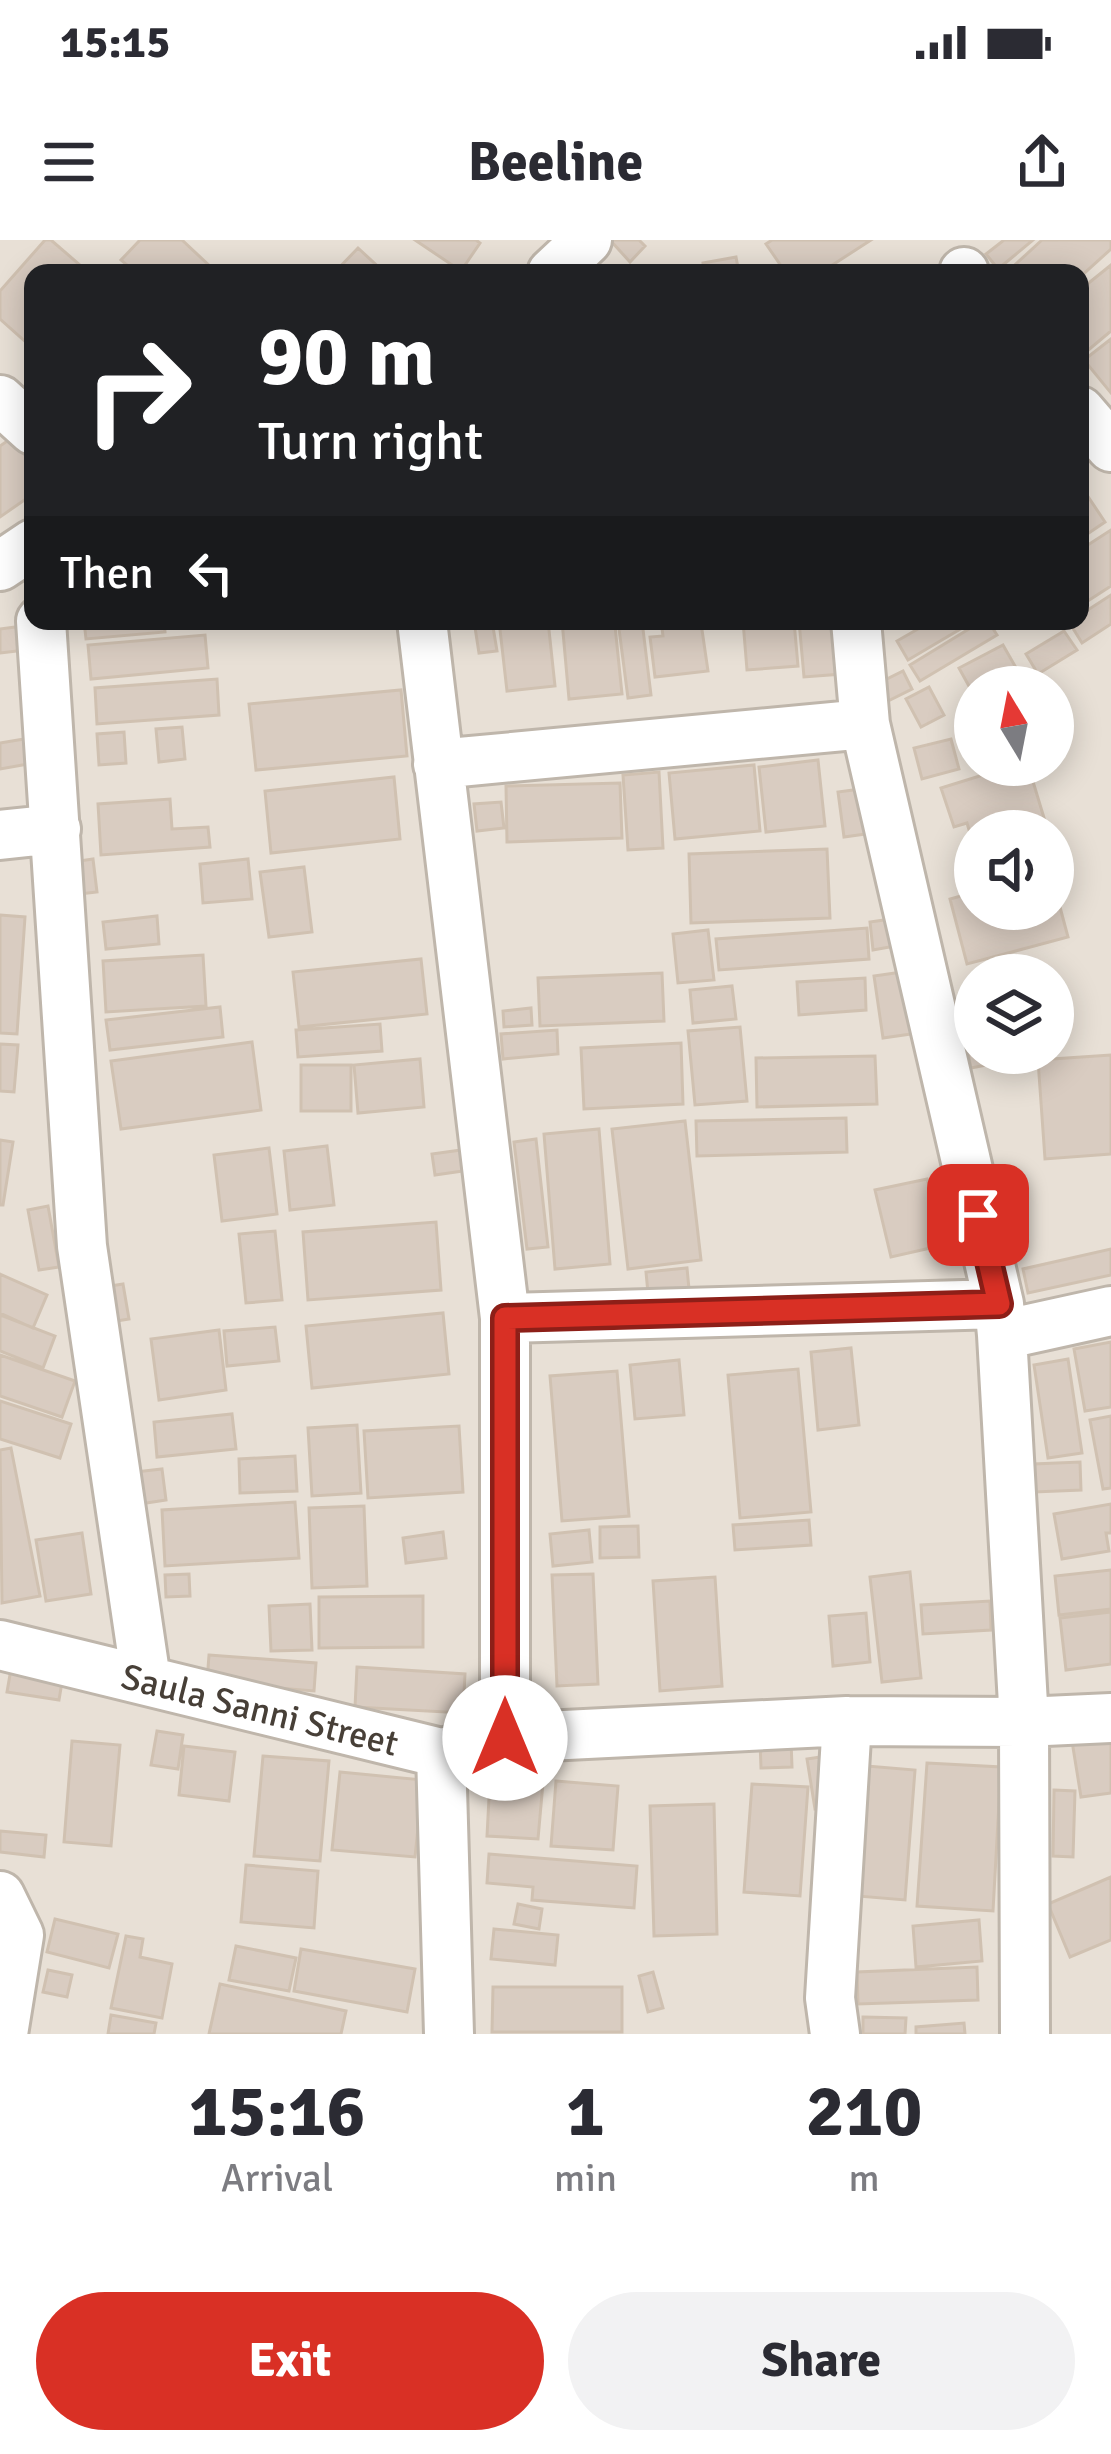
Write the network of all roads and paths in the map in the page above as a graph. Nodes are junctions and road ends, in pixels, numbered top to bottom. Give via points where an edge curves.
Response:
1 (587, 240) edge
2 (562, 264) edge
3 (0, 400) edge
4 (1089, 421) edge
5 (24, 422) edge
6 (1111, 447) edge
7 (42, 630) edge
8 (423, 630) edge
9 (857, 630) edge
10 (865, 724) junction
11 (438, 764) junction
12 (56, 829) junction
13 (0, 835) edge
14 (1111, 1311) edge
15 (505, 1318) junction
16 (1001, 1319) junction
17 (0, 1646) edge
18 (146, 1680) junction
19 (1111, 1718) edge
20 (847, 1721) junction
21 (1024, 1722) junction
22 (505, 1738) junction
23 (440, 1754) junction
24 (0, 1896) edge
25 (3, 2034) edge
26 (449, 2034) edge
27 (835, 2034) edge
28 (1025, 2034) edge

1 - 2 street
3 - 5 street
4 - 6 street
7 - 12 street
8 - 11 street
9 - 10 street
10 - 11 street
10 - 16 street
11 - 15 street
12 - 13 street
12 - 18 street via 82,1246
14 - 16 street
15 - 16 street
15 - 22 street
16 - 21 street
17 - 18 street, Saula Sanni Street
18 - 23 street, Saula Sanni Street
19 - 21 street, Saula Sanni Street
20 - 21 street, Saula Sanni Street
20 - 22 street, Saula Sanni Street
20 - 27 street via 830,1998
21 - 28 street
22 - 23 street, Saula Sanni Street
23 - 26 street
24 - 25 street via 20,1935

